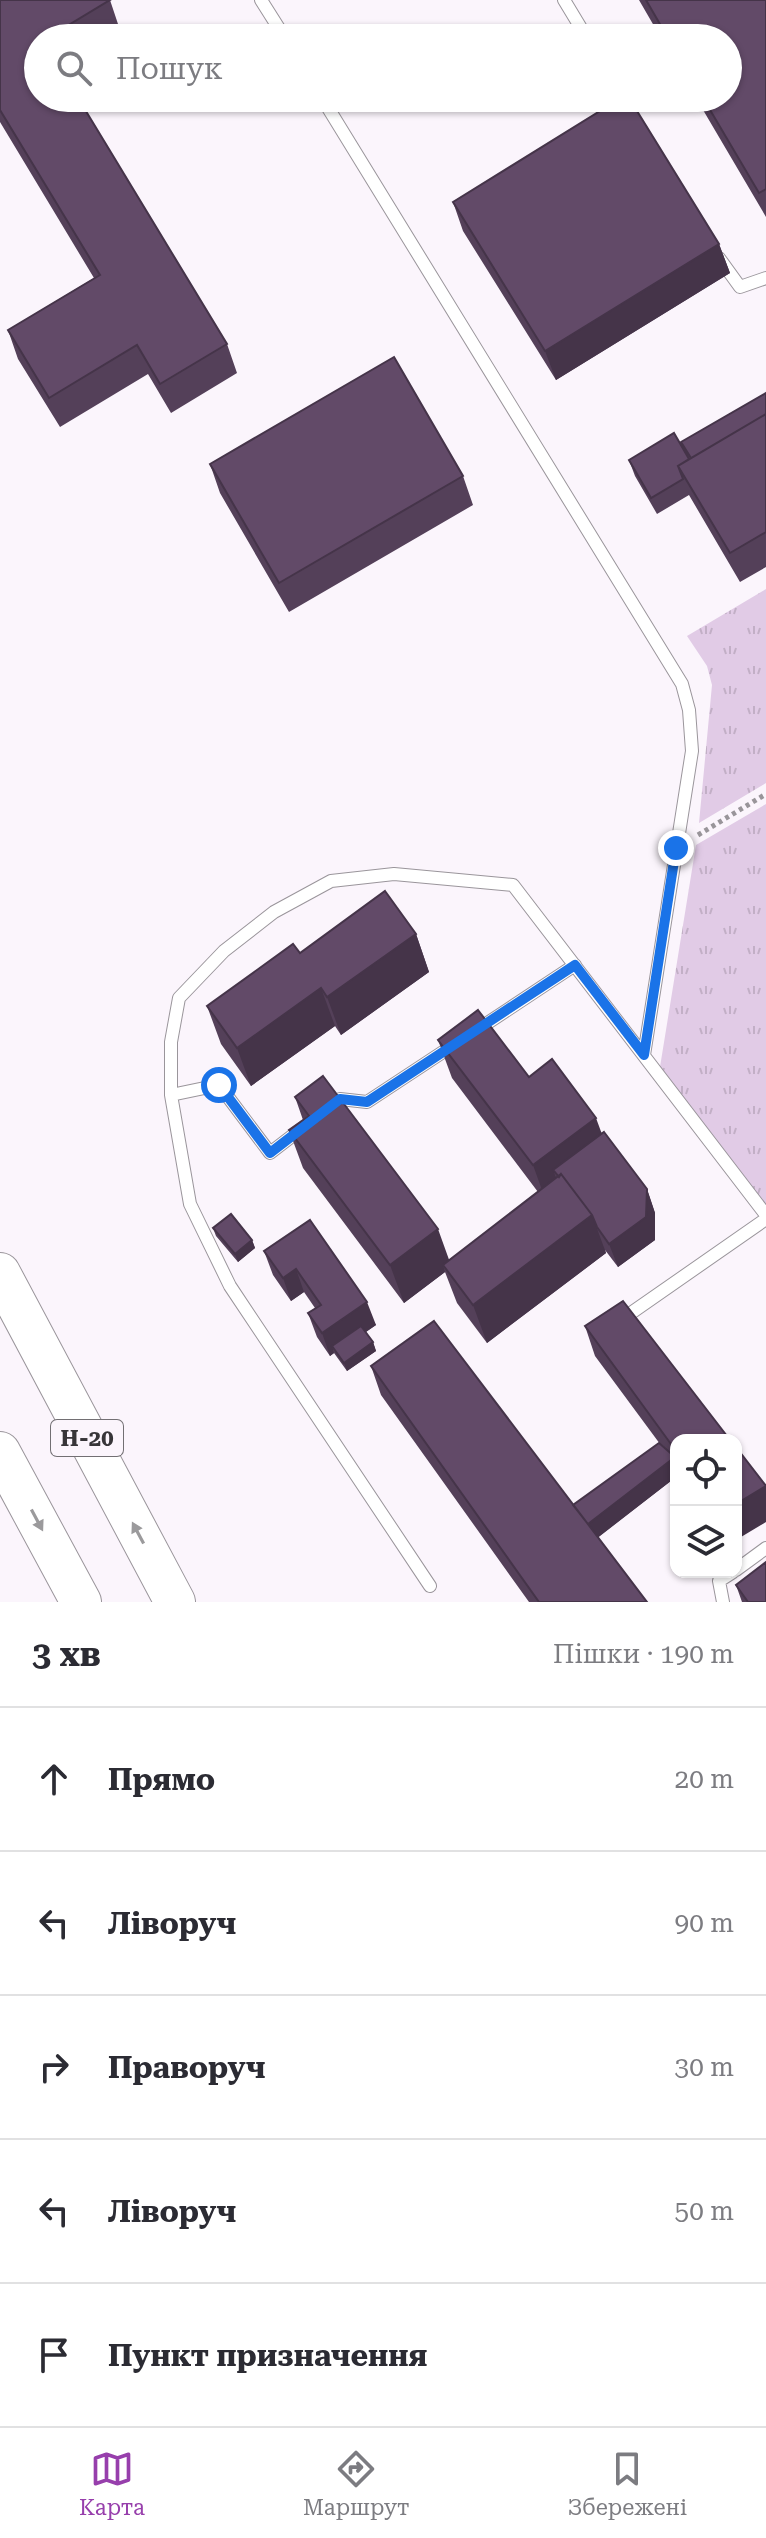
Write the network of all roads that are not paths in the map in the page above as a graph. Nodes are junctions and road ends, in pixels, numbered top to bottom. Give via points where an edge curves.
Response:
1 (261, 0) edge
2 (564, 0) edge
3 (276, 24) edge
4 (579, 24) edge
5 (331, 112) edge
6 (708, 243) edge
7 (766, 278) edge
8 (575, 965) junction
9 (644, 1055) junction
10 (171, 1095) junction
11 (766, 1217) edge
12 (0, 1273) edge
13 (605, 1332) edge
14 (0, 1452) edge
15 (766, 1548) edge
16 (742, 1565) edge
17 (724, 1578) edge
18 (430, 1586) dead end
19 (81, 1602) edge
20 (175, 1602) edge
21 (723, 1602) edge

1 - 3 lane
2 - 4 lane
5 - 9 lane via 682,684 692,751
6 - 7 lane via 740,287
8 - 9 lane
8 - 10 lane via 367,1102 340,1099 270,1153 219,1085
8 - 10 lane via 513,885 394,874 331,881 274,912 224,951 179,998 171,1042
9 - 11 lane
10 - 18 lane via 190,1204 230,1286
11 - 13 lane
20 -> 12 main road, Н-20
14 -> 19 main road
15 - 16 lane
17 - 21 lane via 719,1581

